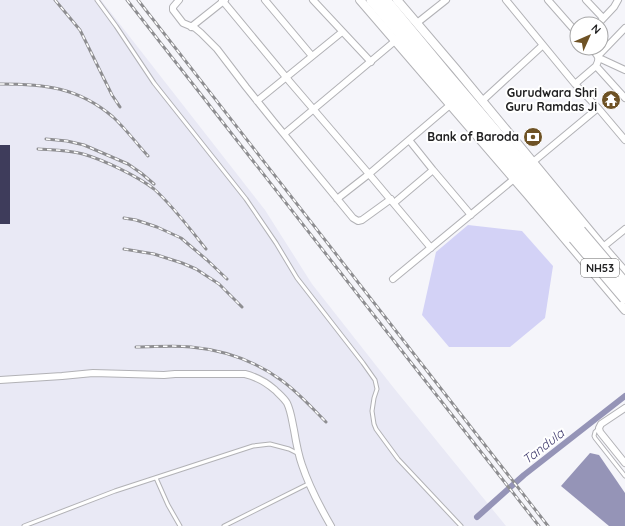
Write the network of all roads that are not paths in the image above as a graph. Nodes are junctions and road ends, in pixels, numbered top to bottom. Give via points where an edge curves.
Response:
1 (97, 0) edge
2 (179, 0) edge
3 (264, 0) edge
4 (312, 0) edge
5 (360, 0) edge
6 (372, 0) edge
7 (385, 0) edge
8 (397, 0) edge
9 (446, 0) edge
10 (506, 0) edge
11 (548, 0) edge
12 (586, 0) edge
13 (618, 0) edge
14 (223, 1) edge
15 (601, 16) edge
16 (605, 16) edge
17 (417, 23) junction
18 (569, 24) edge
19 (191, 27) junction
20 (625, 28) edge
21 (342, 32) junction
22 (396, 41) junction
23 (543, 45) junction
24 (312, 56) junction
25 (425, 56) junction
26 (598, 57) junction
27 (370, 62) junction
28 (596, 66) junction
29 (625, 70) edge
30 (286, 77) junction
31 (575, 84) junction
32 (625, 98) edge
33 (482, 100) junction
34 (257, 101) junction
35 (450, 105) junction
36 (598, 108) junction
37 (314, 109) junction
38 (284, 134) junction
39 (408, 140) junction
40 (625, 140) edge
41 (533, 162) junction
42 (432, 170) junction
43 (369, 174) junction
44 (514, 179) junction
45 (337, 199) junction
46 (392, 201) junction
47 (471, 215) junction
48 (625, 229) edge
49 (603, 247) junction
50 (431, 248) junction
51 (625, 273) edge
52 (393, 279) dead end
53 (625, 284) edge
54 (607, 288) junction
55 (625, 298) edge
56 (625, 310) edge
57 (0, 380) edge
58 (625, 408) edge
59 (599, 428) junction
60 (299, 454) junction
61 (625, 463) edge
62 (625, 476) edge
63 (156, 478) junction
64 (310, 483) junction
65 (24, 526) edge
66 (180, 526) edge
67 (224, 526) edge
68 (331, 526) edge
69 (461, 526) edge

1 - 69 lane via 154,83 246,199 297,278 375,380 377,389 372,410 376,429 398,458
2 - 19 street via 172,8 184,23
3 - 24 street
4 - 21 street
5 - 22 street
6 - 25 highway, NH53
7 - 25 highway, NH53
8 - 17 street
9 - 17 street
10 - 23 street
11 - 18 street
12 - 15 street
13 - 16 street
14 - 19 street
14 - 30 street
17 - 33 street
19 - 34 street via 202,33 217,49
20 - 26 street
21 - 24 street
21 - 27 street
22 - 27 street
22 - 35 street
23 - 31 street
23 - 33 street
24 - 30 street
25 - 53 highway, NH53, bridge
25 - 55 highway, NH53, bridge
26 - 28 street
26 - 29 street
27 - 37 street
28 - 31 street
28 - 32 street
30 - 34 street
30 - 37 street
31 - 36 street
33 - 41 street
34 - 38 street
35 - 39 street
35 - 44 street
36 - 40 street
36 - 41 street
37 - 38 street
37 - 43 street
38 - 45 street
39 - 42 street
39 - 43 street
41 - 49 street
42 - 46 street
42 - 47 street
43 - 45 street
43 - 46 street
44 - 47 street
44 - 54 street
45 - 46 street via 358,221
46 - 50 street
47 - 50 street
48 - 49 street
49 - 51 street
50 - 52 street
51 - 54 street
54 - 56 street
57 - 60 street via 93,373 255,376 263,380 286,402
58 - 59 street
59 - 61 street
59 - 62 lane via 594,434 595,438
60 - 63 lane via 270,444 253,446
60 - 64 street
63 - 65 lane
63 - 66 lane
64 - 67 lane
64 - 68 street

